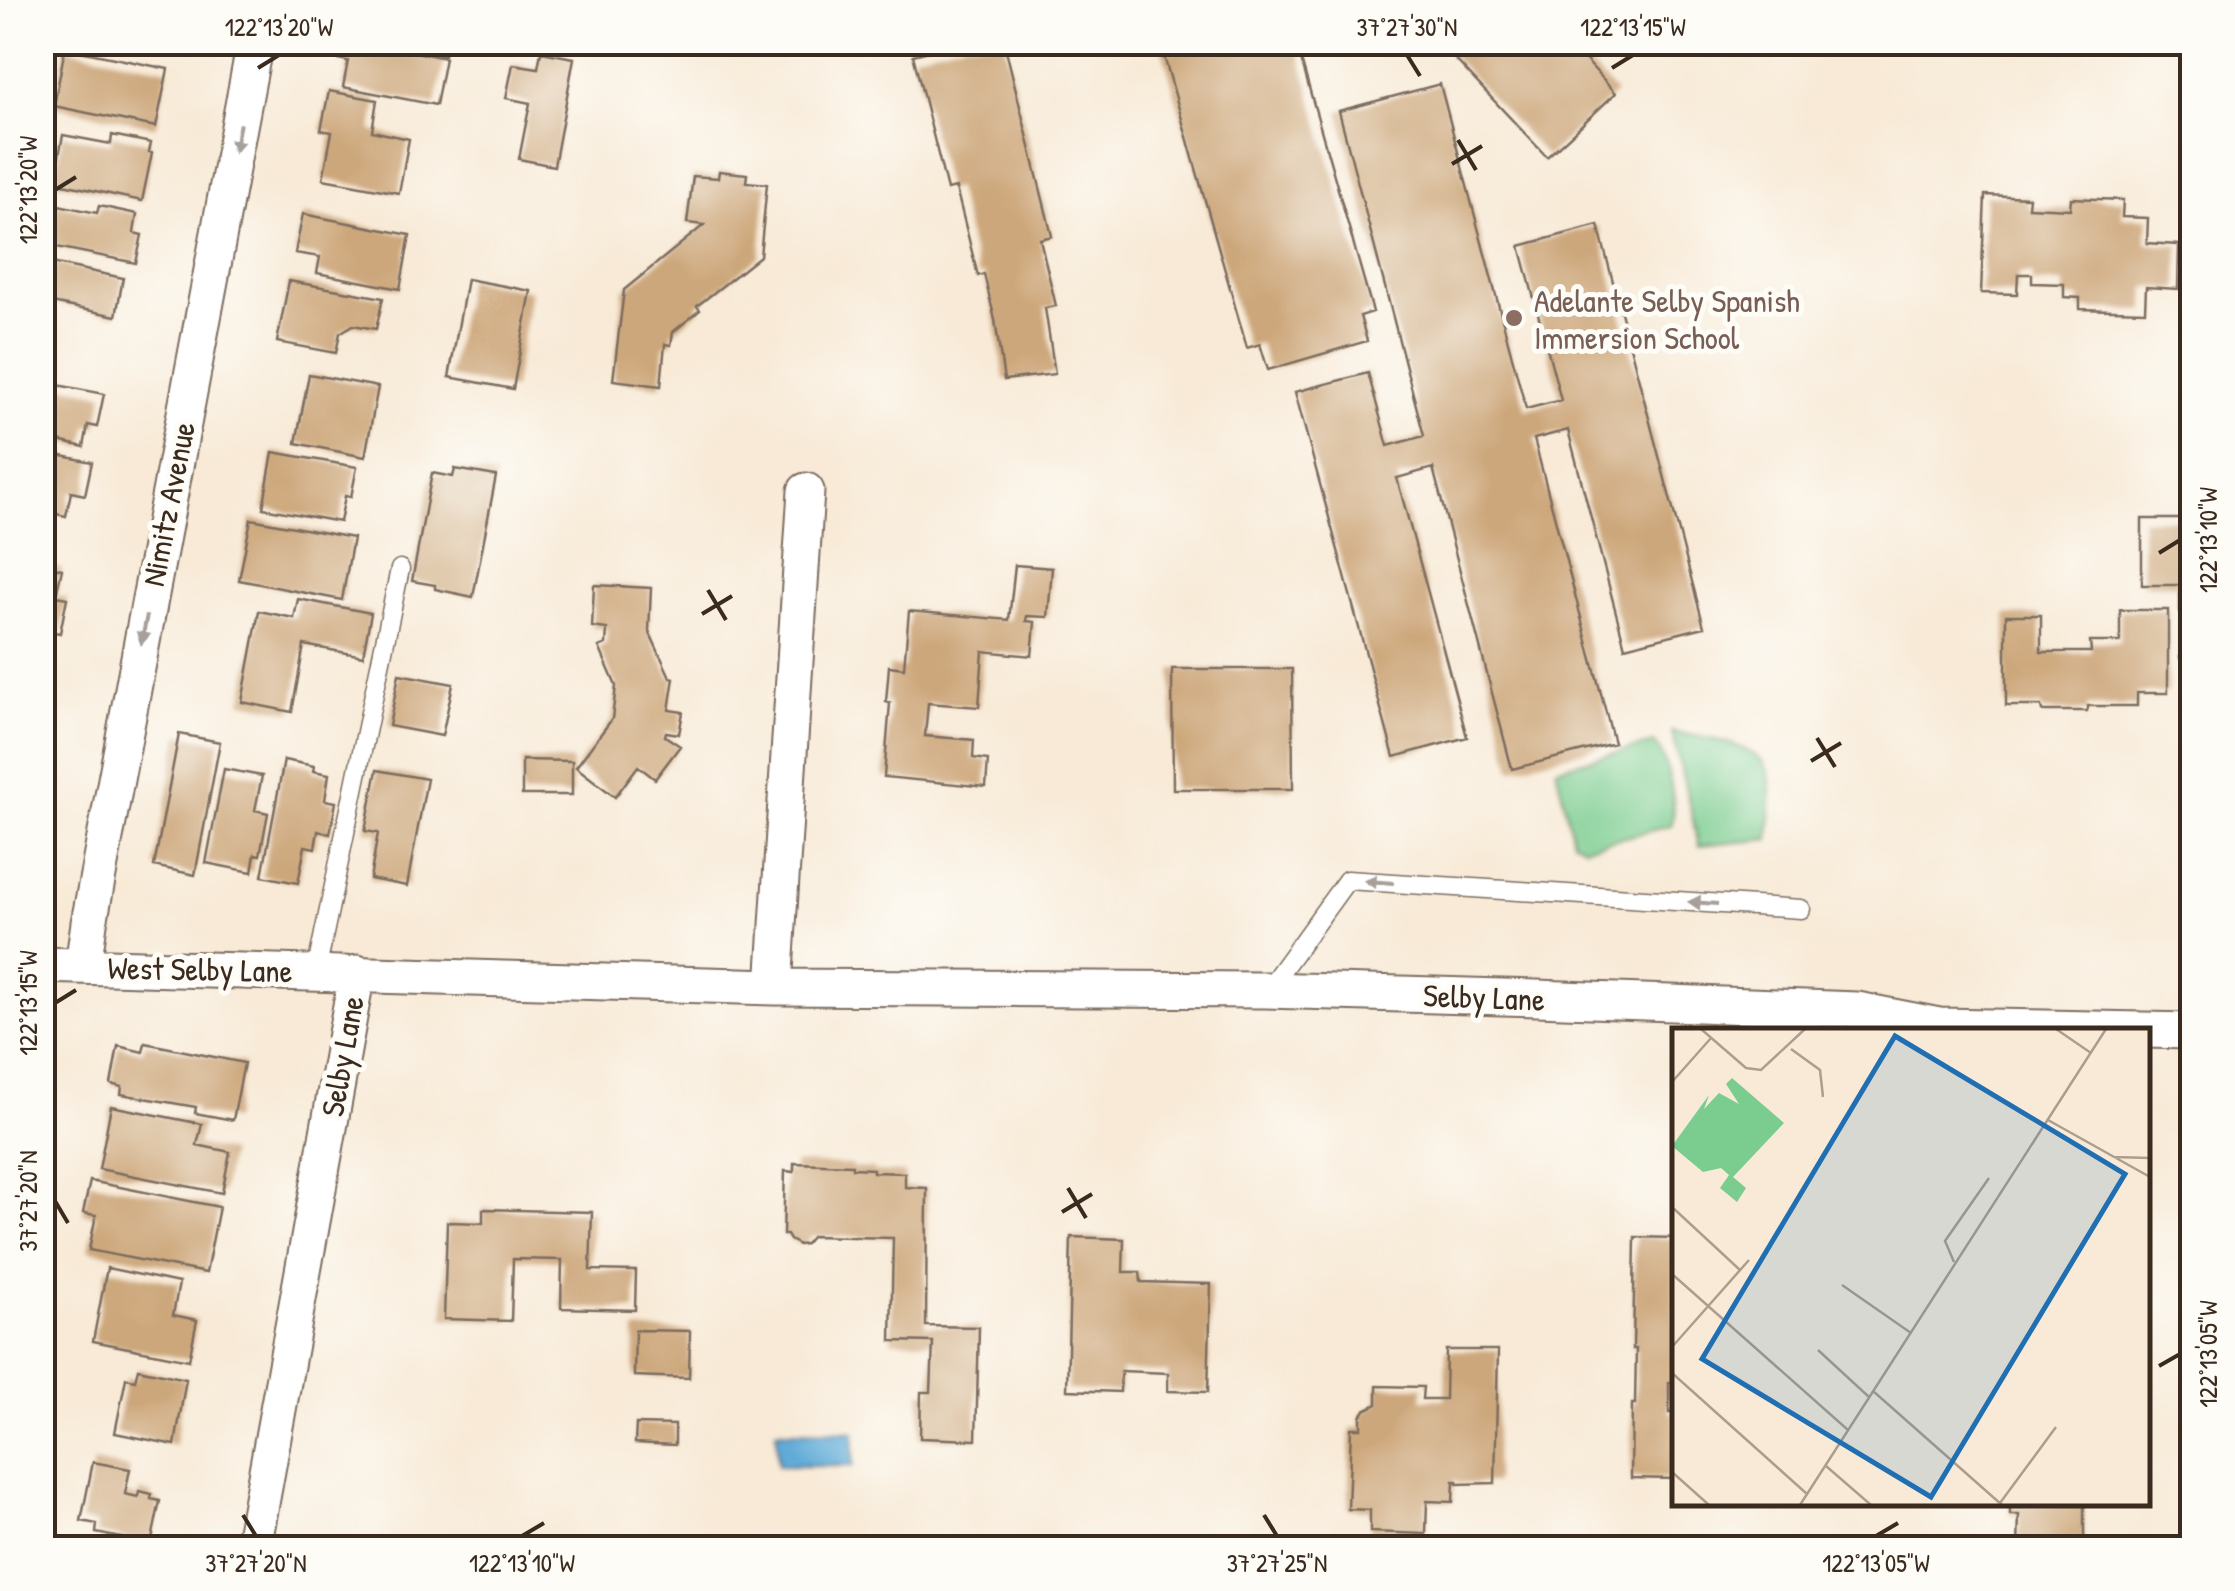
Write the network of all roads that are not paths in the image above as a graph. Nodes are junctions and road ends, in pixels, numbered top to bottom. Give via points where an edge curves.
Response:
1 (255, 42) edge
2 (806, 491) dead end
3 (400, 569) dead end
4 (1801, 910) dead end
5 (42, 965) edge
6 (84, 966) junction
7 (316, 972) junction
8 (358, 973) junction
9 (774, 988) junction
10 (1266, 990) junction
11 (2023, 1028) edge
12 (2150, 1031) edge
13 (2192, 1032) edge
14 (253, 1548) edge

1 -> 6 street, Nimitz Avenue
2 - 9 street
3 - 7 lane
4 -> 10 lane via 1347,880
5 - 6 street, West Selby Lane
6 - 7 street, West Selby Lane
7 - 8 street, West Selby Lane
8 - 9 street, Selby Lane
8 - 14 street, Selby Lane
9 - 10 street, Selby Lane
10 - 11 street, Selby Lane via 1803,1007 1939,1026
12 - 13 street, Selby Lane

